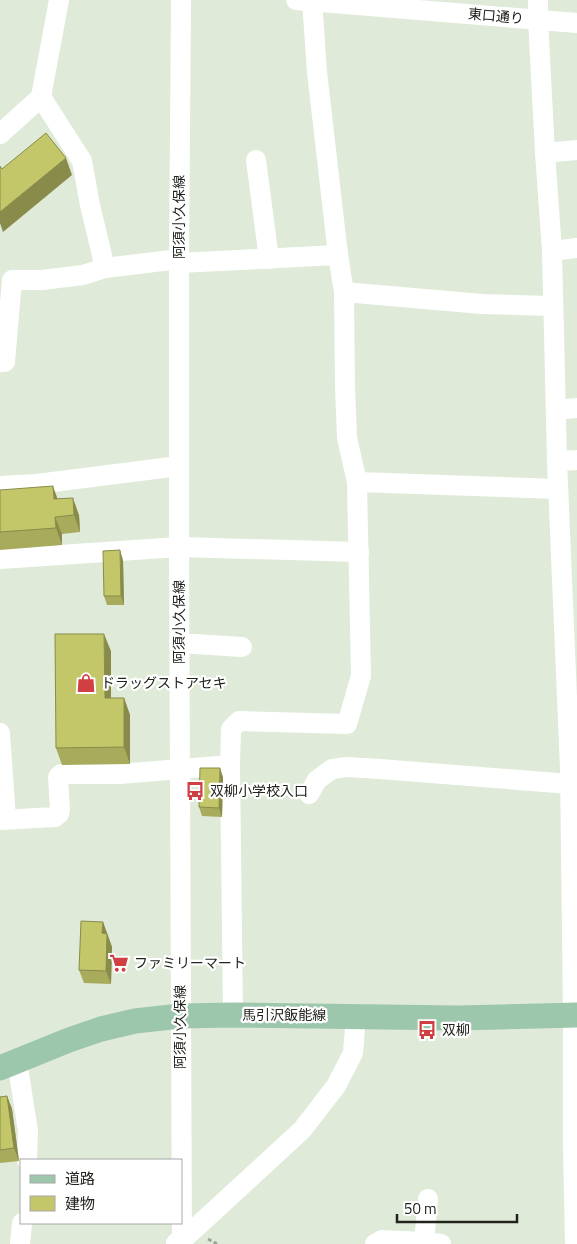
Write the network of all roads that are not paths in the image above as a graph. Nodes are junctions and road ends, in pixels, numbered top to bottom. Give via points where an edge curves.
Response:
1 (59, 0) edge
2 (181, 0) edge
3 (306, 0) edge
4 (538, 10) edge
5 (577, 22) edge
6 (41, 97) junction
7 (0, 134) edge
8 (577, 150) edge
9 (545, 153) junction
10 (256, 160) dead end
11 (577, 248) edge
12 (552, 251) junction
13 (338, 255) junction
14 (269, 259) junction
15 (179, 261) junction
16 (105, 268) junction
17 (344, 292) junction
18 (553, 306) junction
19 (0, 362) edge
20 (577, 408) edge
21 (556, 410) junction
22 (567, 461) edge
23 (178, 466) junction
24 (358, 482) junction
25 (0, 486) edge
26 (558, 489) junction
27 (178, 547) junction
28 (359, 552) junction
29 (0, 559) edge
30 (570, 576) edge
31 (179, 643) junction
32 (242, 648) dead end
33 (0, 733) edge
34 (230, 765) junction
35 (179, 768) junction
36 (573, 785) edge
37 (309, 794) dead end
38 (3, 820) edge
39 (574, 860) edge
40 (233, 1014) junction
41 (356, 1015) junction
42 (575, 1015) edge
43 (180, 1016) junction
44 (8, 1064) edge
45 (575, 1146) edge
46 (27, 1159) edge
47 (179, 1159) edge
48 (428, 1199) dead end
49 (22, 1224) edge
50 (179, 1224) edge
51 (179, 1243) edge
52 (432, 1243) edge
53 (576, 1243) edge
54 (20, 1244) edge
55 (375, 1244) edge

1 - 6 street
2 - 15 street, 阿須小久保線
3 - 4 street, 東口通り
3 - 13 street
4 - 5 street, 東口通り
4 - 9 street
6 - 7 street
6 - 16 street via 82,161
8 - 9 street
9 - 12 street
10 - 14 street
11 - 12 street
12 - 18 street
13 - 14 street
13 - 17 street
14 - 15 street
15 - 16 street
15 - 23 street, 阿須小久保線
16 - 19 street via 83,275 12,280 5,362
17 - 18 street via 482,304
17 - 24 street via 347,438
18 - 21 street
20 - 21 street
21 - 22 street
22 - 26 street
23 - 25 street
23 - 27 street, 阿須小久保線
24 - 26 street
24 - 28 street
26 - 30 street
27 - 28 street
27 - 29 street
27 - 31 street, 阿須小久保線
28 - 34 street via 361,676 348,724 239,721 232,729
30 - 36 street
31 - 32 street
31 - 35 street, 阿須小久保線
33 - 38 street
34 - 35 street
34 - 40 street
35 - 38 street via 119,774 61,774 58,778 59,814
35 - 43 street, 阿須小久保線
36 - 37 street via 347,767 332,769 317,780
36 - 39 street
39 - 42 street
40 - 41 main road, 馬引沢飯能線
40 - 43 main road, 馬引沢飯能線
41 - 42 main road, 馬引沢飯能線 via 458,1018
41 - 51 street via 353,1053 330,1094 302,1130
42 - 45 street
43 - 44 main road, 馬引沢飯能線 via 101,1029
43 - 47 street, 阿須小久保線
44 - 46 street via 28,1131
45 - 53 street
48 - 52 street
49 - 54 street
50 - 51 street, 阿須小久保線
52 - 55 street via 382,1240

